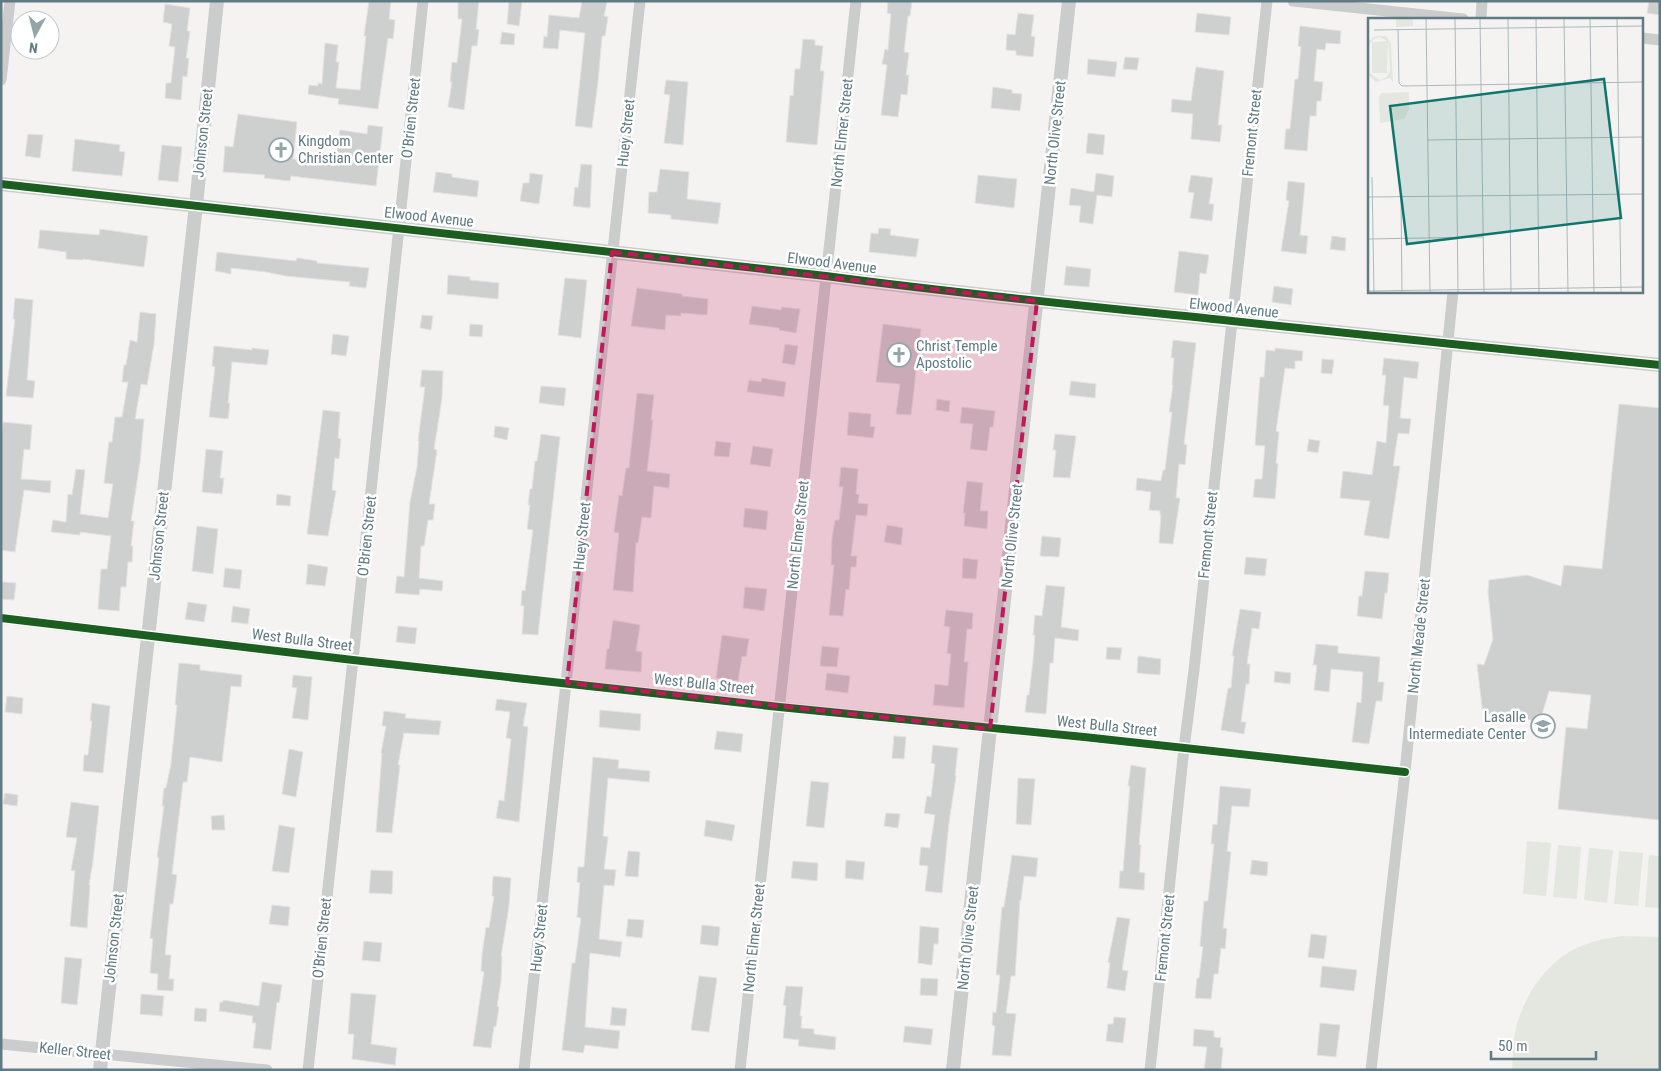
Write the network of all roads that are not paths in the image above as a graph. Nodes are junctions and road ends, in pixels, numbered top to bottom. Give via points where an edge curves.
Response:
1 (10, 1) edge
2 (216, 1) edge
3 (423, 1) edge
4 (640, 1) edge
5 (856, 1) edge
6 (1069, 1) edge
7 (1267, 1) edge
8 (1293, 1) edge
9 (1482, 1) edge
10 (1454, 18) edge
11 (1480, 18) edge
12 (1644, 38) edge
13 (1660, 40) edge
14 (1, 80) edge
15 (1, 184) edge
16 (196, 205) junction
17 (400, 228) junction
18 (612, 252) junction
19 (826, 276) junction
20 (1453, 292) edge
21 (1037, 301) junction
22 (1232, 321) junction
23 (1448, 343) junction
24 (1660, 365) edge
25 (1, 618) edge
26 (148, 636) junction
27 (354, 660) junction
28 (567, 683) junction
29 (779, 707) junction
30 (990, 729) junction
31 (1184, 748) junction
32 (1405, 772) junction
33 (1, 1044) edge
34 (101, 1054) junction
35 (100, 1070) edge
36 (267, 1070) edge
37 (308, 1070) edge
38 (524, 1070) edge
39 (740, 1070) edge
40 (953, 1070) edge
41 (1150, 1070) edge
42 (1371, 1070) edge

1 - 14 street
2 - 16 street, Johnson Street
3 - 17 street, O'Brien Street
4 - 18 street, Huey Street
5 - 19 street, North Elmer Street
6 - 21 street, North Olive Street
7 - 22 street, Fremont Street
8 - 10 street
9 - 11 street
12 - 13 street
15 - 16 street, Elwood Avenue
16 - 17 street, Elwood Avenue
16 - 26 street, Johnson Street
17 - 18 street, Elwood Avenue
17 - 27 street, O'Brien Street
18 - 19 street, Elwood Avenue
18 - 28 street, Huey Street
19 - 21 street, Elwood Avenue
19 - 29 street, North Elmer Street
20 - 23 street, North Meade Street
21 - 22 street, Elwood Avenue
21 - 30 street, North Olive Street
22 - 23 street, Elwood Avenue
22 - 31 street, Fremont Street
23 - 24 street, Elwood Avenue
23 - 32 street, North Meade Street
25 - 26 street, West Bulla Street
26 - 27 street, West Bulla Street
26 - 34 street, Johnson Street
27 - 28 street, West Bulla Street
27 - 37 street, O'Brien Street
28 - 29 street, West Bulla Street
28 - 38 street, Huey Street
29 - 30 street, West Bulla Street
29 - 39 street, North Elmer Street
30 - 31 street, West Bulla Street
30 - 40 street, North Olive Street
31 - 32 street, West Bulla Street
31 - 41 street, Fremont Street
32 - 42 street, North Meade Street
33 - 34 street, Keller Street
34 - 35 street, Johnson Street
34 - 36 street, Keller Street

